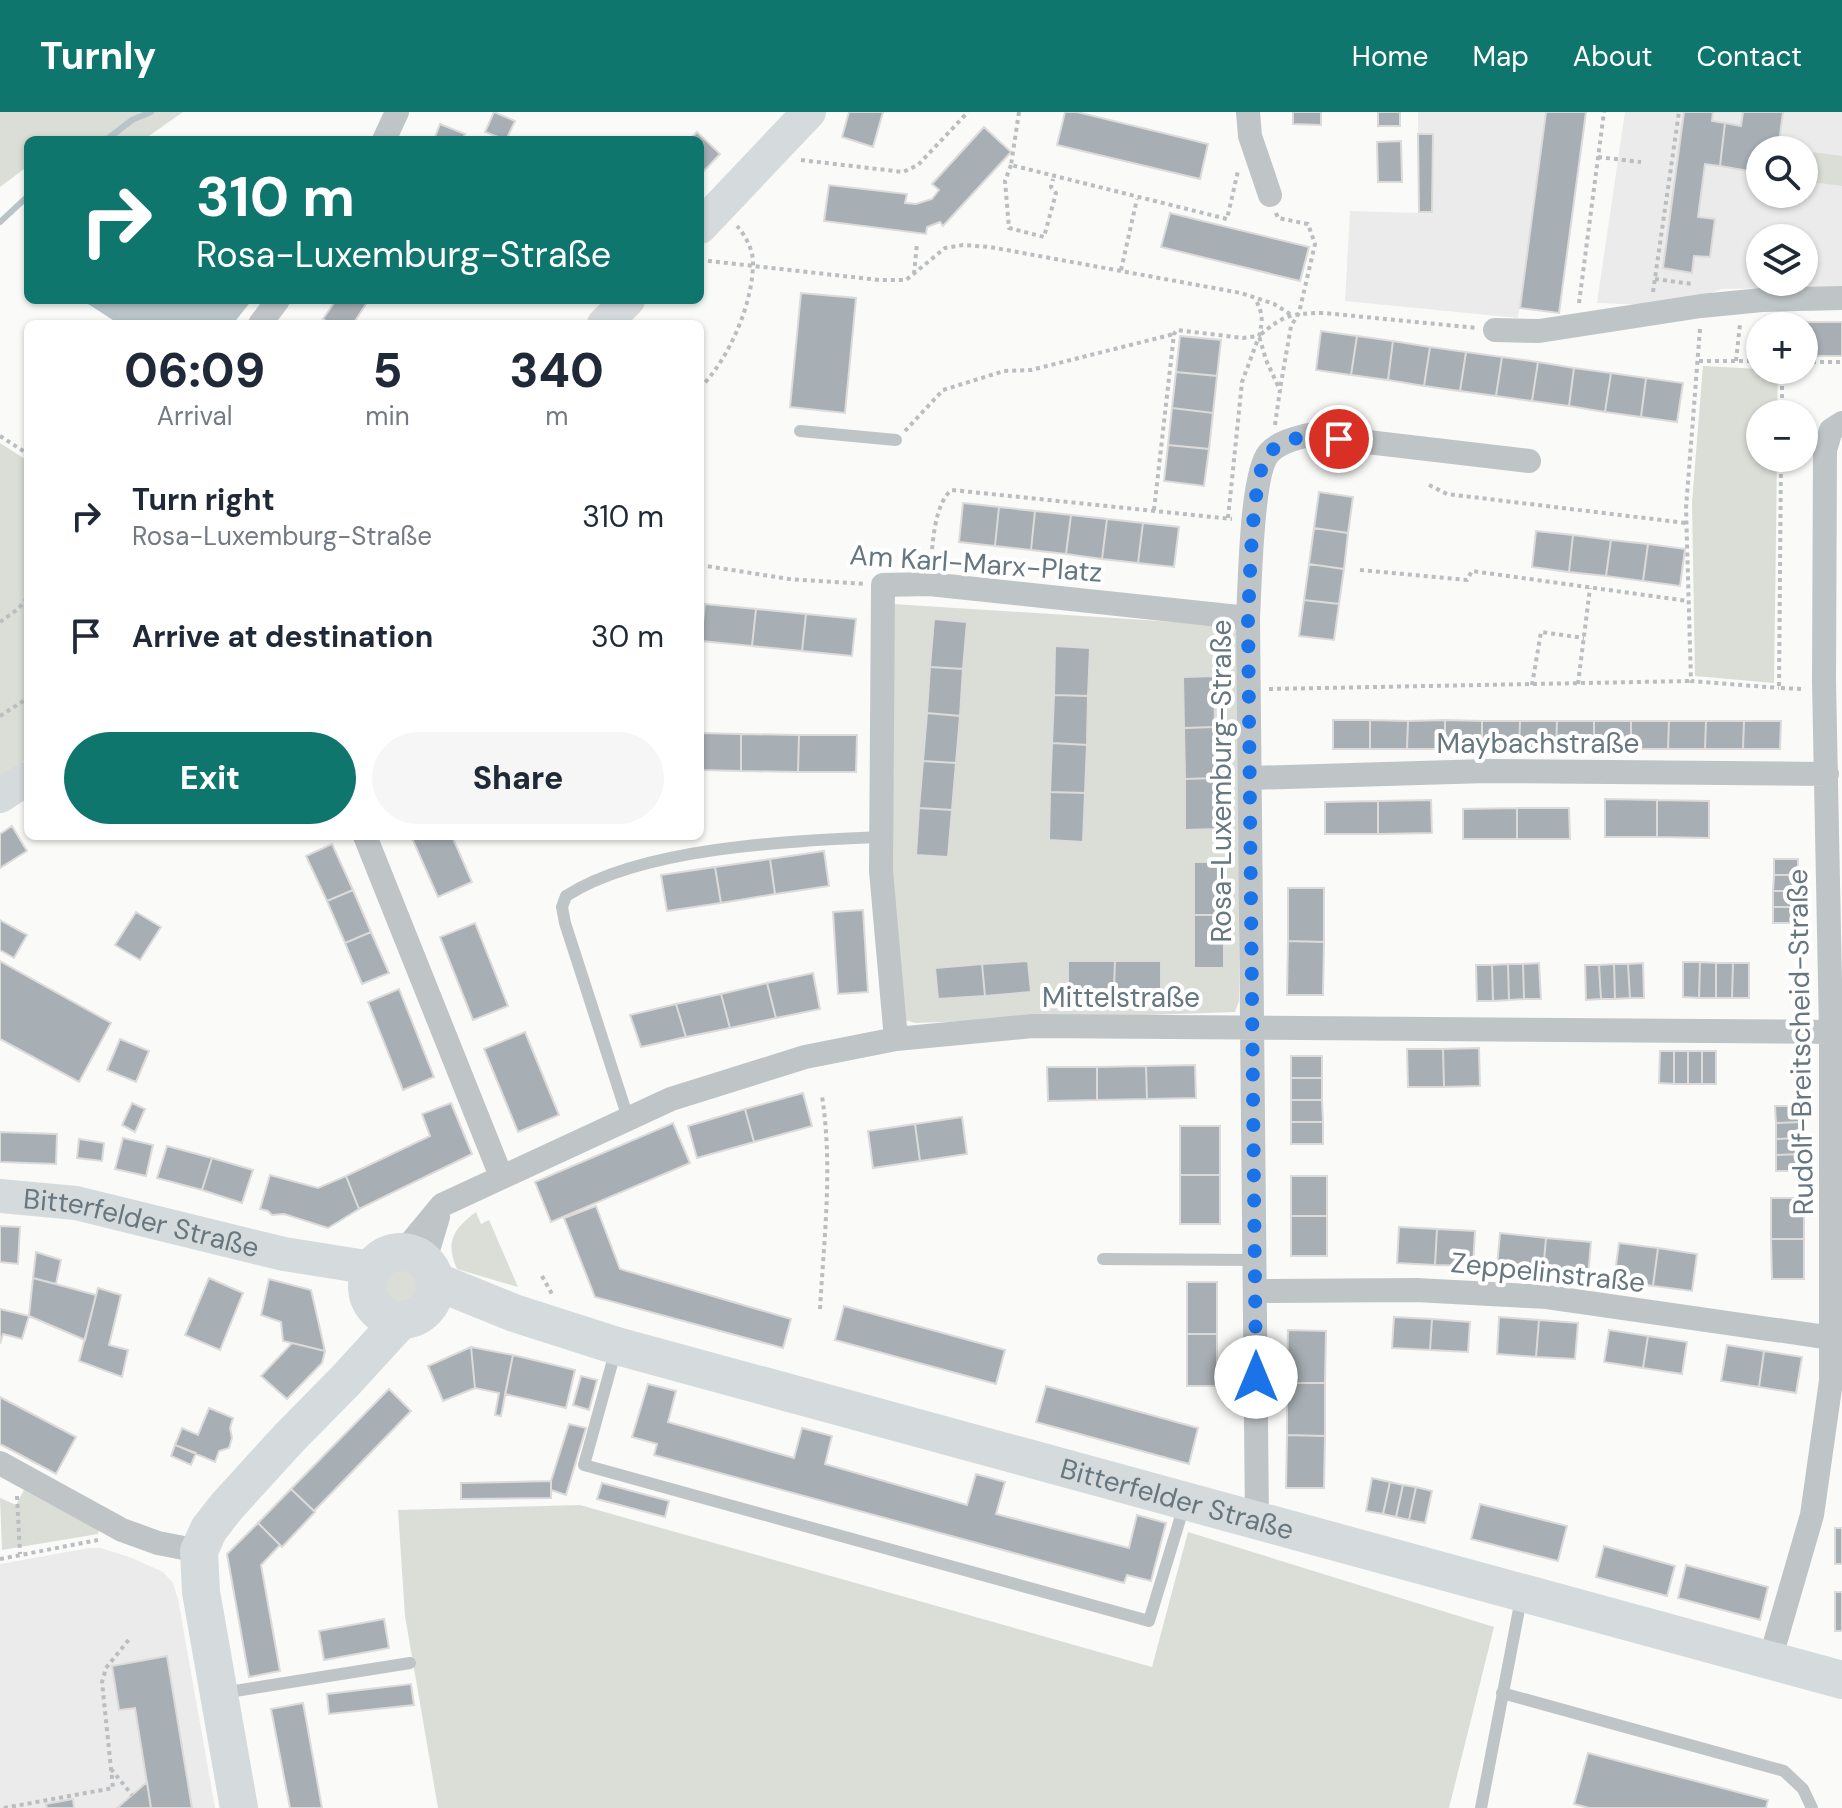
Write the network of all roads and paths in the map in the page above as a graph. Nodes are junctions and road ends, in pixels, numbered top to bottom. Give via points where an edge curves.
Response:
1 (397, 112) edge
2 (809, 112) edge
3 (968, 112) edge
4 (1019, 112) edge
5 (1604, 112) edge
6 (1679, 112) edge
7 (1249, 124) edge
8 (386, 136) edge
9 (767, 157) junction
10 (1598, 157) junction
11 (1641, 162) dead end
12 (1011, 165) junction
13 (1053, 178) junction
14 (1270, 195) joint
15 (1137, 199) junction
16 (709, 218) edge
17 (1661, 237) junction
18 (1667, 238) dead end
19 (917, 243) dead end
20 (704, 260) edge
21 (752, 266) junction
22 (1121, 271) junction
23 (914, 274) junction
24 (1655, 279) junction
25 (1698, 295) junction
26 (1254, 296) junction
27 (1842, 298) edge
28 (1742, 302) junction
29 (624, 304) edge
30 (1652, 304) dead end
31 (1299, 313) junction
32 (1290, 314) junction
33 (608, 320) edge
34 (1579, 325) junction
35 (1495, 330) joint
36 (1174, 334) junction
37 (1259, 336) junction
38 (1699, 361) junction
39 (1736, 361) junction
40 (1746, 361) edge
41 (1818, 362) edge
42 (1842, 362) edge
43 (704, 384) edge
44 (1280, 390) junction
45 (1842, 423) edge
46 (800, 431) dead end
47 (0, 436) edge
48 (896, 440) joint
49 (24, 451) edge
50 (1267, 455) junction
51 (1529, 461) dead end
52 (1781, 472) edge
53 (1429, 485) dead end
54 (1154, 510) junction
55 (1228, 519) junction
56 (1254, 521) junction
57 (1686, 523) junction
58 (704, 566) edge
59 (1360, 570) dead end
60 (929, 584) junction
61 (883, 585) junction
62 (1590, 588) junction
63 (1688, 601) junction
64 (24, 602) edge
65 (1248, 618) junction
66 (0, 622) edge
67 (1584, 638) junction
68 (1691, 681) junction
69 (1578, 684) junction
70 (1532, 685) junction
71 (1779, 688) junction
72 (1249, 689) junction
73 (1824, 691) junction
74 (24, 701) edge
75 (0, 716) edge
76 (1827, 774) junction
77 (1250, 778) junction
78 (24, 781) edge
79 (0, 796) edge
80 (881, 837) junction
81 (367, 840) edge
82 (1253, 1027) junction
83 (1831, 1032) junction
84 (896, 1039) junction
85 (822, 1096) dead end
86 (628, 1118) junction
87 (501, 1176) junction
88 (0, 1196) edge
89 (1103, 1259) dead end
90 (1256, 1260) junction
91 (402, 1286) junction
92 (1256, 1291) junction
93 (820, 1309) dead end
94 (1832, 1338) junction
95 (617, 1346) junction
96 (0, 1463) edge
97 (17, 1491) dead end
98 (1185, 1501) junction
99 (1257, 1521) junction
100 (122, 1530) junction
101 (199, 1551) junction
102 (20, 1554) dead end
103 (0, 1559) edge
104 (1523, 1592) junction
105 (131, 1637) dead end
106 (1770, 1660) junction
107 (410, 1663) dead end
108 (1842, 1680) edge
109 (1502, 1693) junction
110 (219, 1694) junction
111 (111, 1769) junction
112 (132, 1795) dead end
113 (4, 1808) edge
114 (239, 1808) edge
115 (1481, 1808) edge
116 (1812, 1808) edge

1 - 8 street
2 - 9 street
3 - 9 path via 918,165 903,172
4 - 12 path
5 - 10 path
6 - 17 path
7 - 14 street
7 - 15 path via 1227,219
9 - 16 street
10 - 11 path
10 - 34 path via 1579,289
12 - 13 path
12 - 13 path via 1005,181 1009,228 1044,237 1056,193
13 - 15 path
14 - 31 path via 1278,218 1308,224 1315,244
15 - 22 path
16 - 21 path via 734,222 746,238
17 - 18 path
17 - 24 path
19 - 23 path
20 - 21 path
21 - 23 path via 879,280 906,280
21 - 43 path via 740,325
22 - 23 path via 963,245 945,248
22 - 26 path
24 - 25 path
24 - 30 path
25 - 28 street
25 - 34 street
25 - 38 path
26 - 32 path
26 - 37 path via 1263,321
27 - 28 street
28 - 39 path
29 - 33 street
31 - 32 path
31 - 35 path
31 - 44 path via 1291,326
32 - 37 path
34 - 35 street
36 - 37 path via 1177,330
36 - 48 path via 1031,370 1004,371 943,390
36 - 54 path
37 - 44 path
37 - 55 path via 1242,382
38 - 39 path
38 - 57 path
39 - 40 path
41 - 42 path
44 - 50 path
45 - 73 street, Rudolf-Breitscheid-Straße via 1831,430 1825,450
46 - 48 lane
47 - 49 path
50 - 51 street via 1285,441 1308,435
50 - 56 street, Rosa-Luxemburg-Straße
52 - 71 path
53 - 57 path via 1447,494
54 - 55 path
54 - 60 path via 952,490 940,504
55 - 56 path
56 - 65 street, Rosa-Luxemburg-Straße
57 - 63 path
58 - 61 path, Am Karl-Marx-Platz via 789,579
59 - 62 path via 1467,580 1472,571
60 - 61 street, Am Karl-Marx-Platz
60 - 65 street, Am Karl-Marx-Platz
61 - 80 street
62 - 63 path
62 - 67 path
63 - 68 path
64 - 66 path
65 - 72 street, Rosa-Luxemburg-Straße
67 - 69 path
67 - 70 path via 1541,632
68 - 69 path
68 - 71 path
69 - 70 path
70 - 72 path
71 - 73 path
72 - 77 street, Rosa-Luxemburg-Straße
73 - 76 street, Rudolf-Breitscheid-Straße
74 - 75 path
76 - 77 street, Maybachstraße via 1487,771
76 - 83 street, Rudolf-Breitscheid-Straße
77 - 82 street, Rosa-Luxemburg-Straße
78 - 79 street
80 - 84 street
80 - 86 lane via 688,855 624,870 566,896 565,923
81 - 87 street
82 - 83 street, Mittelstraße
82 - 84 street, Mittelstraße via 1033,1026
82 - 90 street, Rosa-Luxemburg-Straße
83 - 94 street, Rudolf-Breitscheid-Straße
84 - 86 street, Mittelstraße via 805,1057
85 - 93 path via 828,1196
86 - 87 street, Mittelstraße
87 - 91 street, Mittelstraße via 442,1205
88 - 91 street, Bitterfelder Straße via 113,1210
89 - 90 lane
90 - 92 street, Rosa-Luxemburg-Straße
91 - 95 main road, Bitterfelder Straße via 514,1313
91 - 101 main road via 356,1370 227,1506
92 - 94 street, Zeppelinstraße via 1416,1290 1547,1297
92 - 99 street, Rosa-Luxemburg-Straße
94 - 106 street, Rudolf-Breitscheid-Straße via 1812,1515
95 - 98 main road, Bitterfelder Straße
95 - 98 lane via 584,1465 1149,1621
96 - 100 street
97 - 102 path
98 - 99 main road, Bitterfelder Straße
99 - 104 main road, Bitterfelder Straße
100 - 101 street
100 - 103 path via 99,1540
101 - 110 main road
104 - 106 main road, Bitterfelder Straße
104 - 109 lane
105 - 111 path via 106,1668 102,1682
106 - 108 main road, Bitterfelder Straße
107 - 110 lane
109 - 115 lane
109 - 116 lane via 1784,1771 1803,1789
110 - 114 main road
111 - 112 path
111 - 113 path via 113,1788

